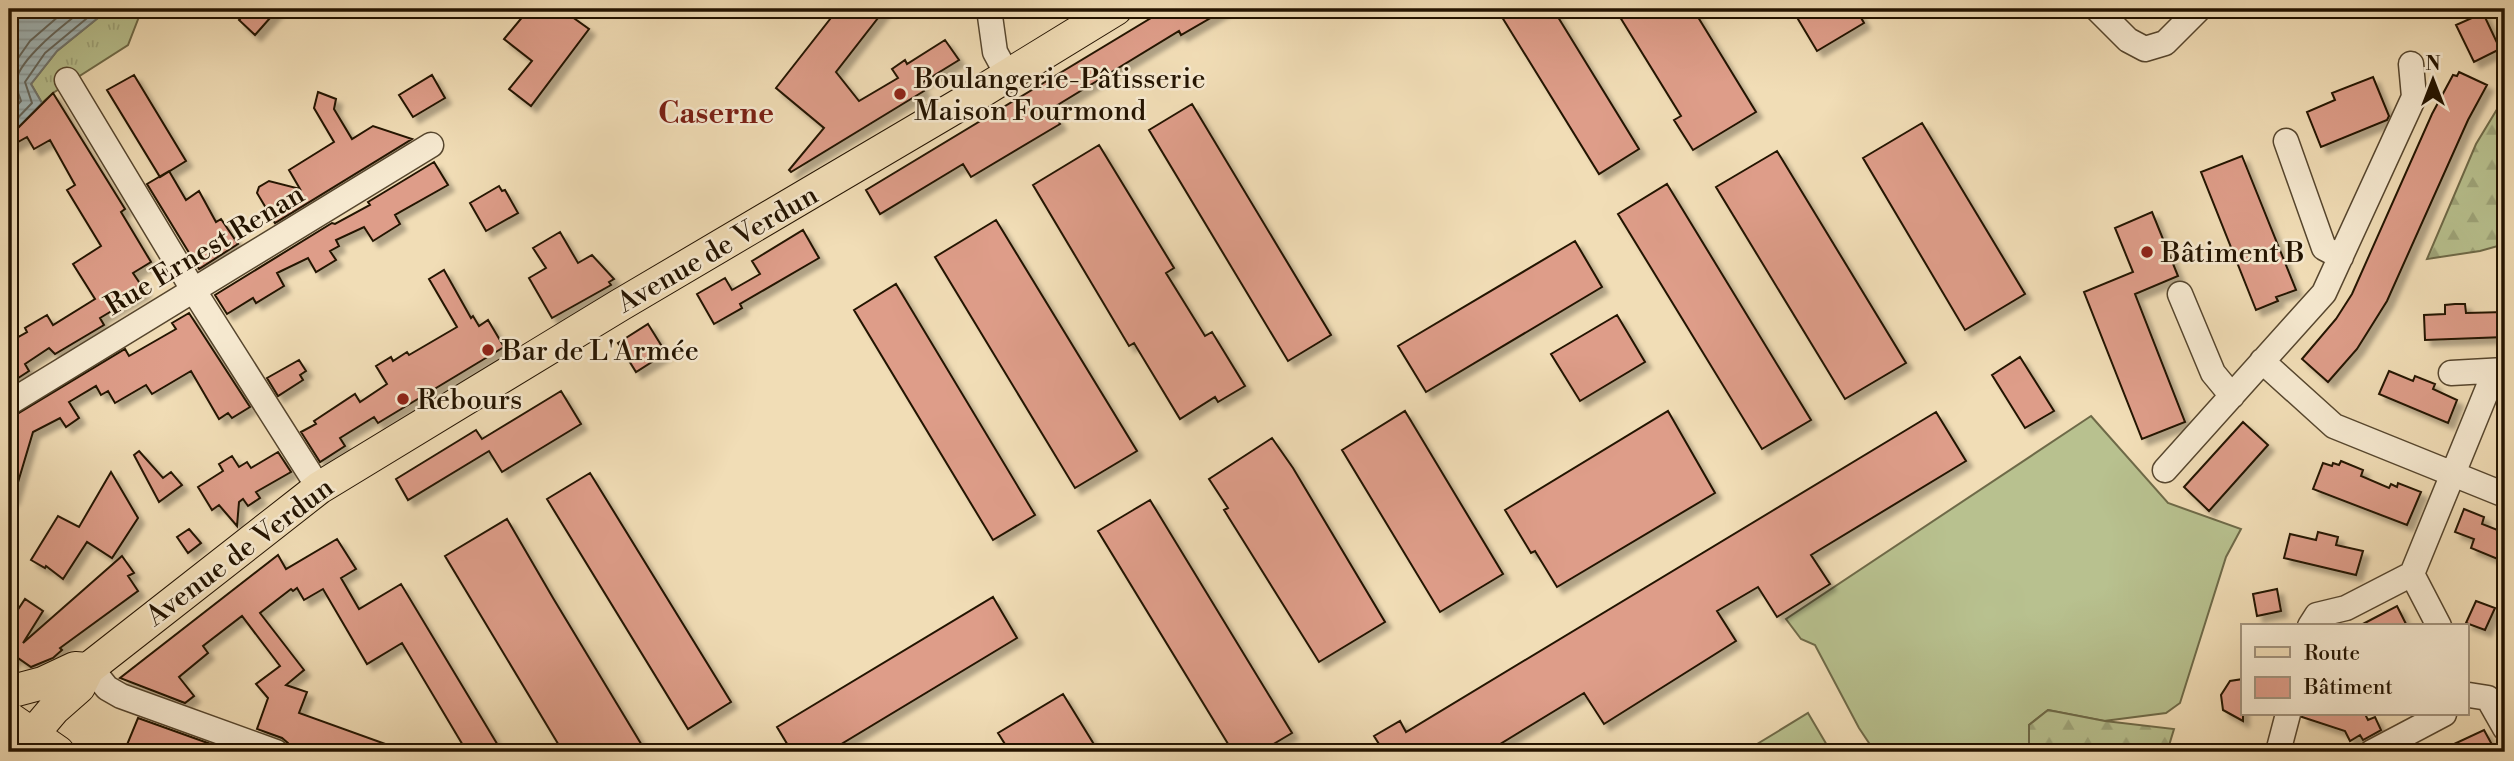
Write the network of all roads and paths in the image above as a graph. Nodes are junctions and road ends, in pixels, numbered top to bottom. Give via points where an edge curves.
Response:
1 (989, 9) edge
2 (1116, 9) edge
3 (2097, 9) edge
4 (2199, 9) edge
5 (2411, 64) dead end
6 (1007, 74) junction
7 (67, 80) dead end
8 (2286, 141) dead end
9 (431, 145) dead end
10 (2341, 257) junction
11 (194, 291) junction
12 (2180, 294) dead end
13 (2262, 362) junction
14 (2505, 371) edge
15 (2451, 373) dead end
16 (2232, 396) junction
17 (9, 403) edge
18 (2165, 470) dead end
19 (2453, 476) junction
20 (319, 488) junction
21 (2505, 495) edge
22 (2412, 574) junction
23 (2311, 624) edge
24 (2438, 624) edge
25 (89, 668) junction
26 (9, 692) edge
27 (2468, 692) edge
28 (2287, 716) edge
29 (2440, 716) edge
30 (2505, 728) edge
31 (14, 739) edge
32 (58, 752) edge
33 (276, 752) edge
34 (2278, 752) edge
35 (2372, 752) edge

1 - 6 street via 995,52
2 - 6 main road, Avenue de Verdun
3 - 4 street via 2128,40 2145,49 2165,43
5 - 10 street via 2414,97
6 - 20 main road, Avenue de Verdun
7 - 11 street
8 - 10 street via 2324,248
9 - 11 street, Rue Ernest Renan
10 - 13 street via 2324,293
11 - 17 street, Rue Ernest Renan
11 - 20 street
12 - 16 street via 2213,373
13 - 16 street
13 - 19 street via 2334,426
14 - 15 street
14 - 19 street via 2488,388
16 - 18 street
19 - 21 street
19 - 22 street
20 - 25 main road, Avenue de Verdun
22 - 23 street via 2346,608 2317,615
22 - 24 street
25 - 26 main road, Avenue de Verdun via 75,668
25 - 31 main road, Avenue de Verdun via 79,687
25 - 33 street via 121,696
27 - 30 street via 2488,698
28 - 34 street
29 - 35 street
31 - 32 main road

